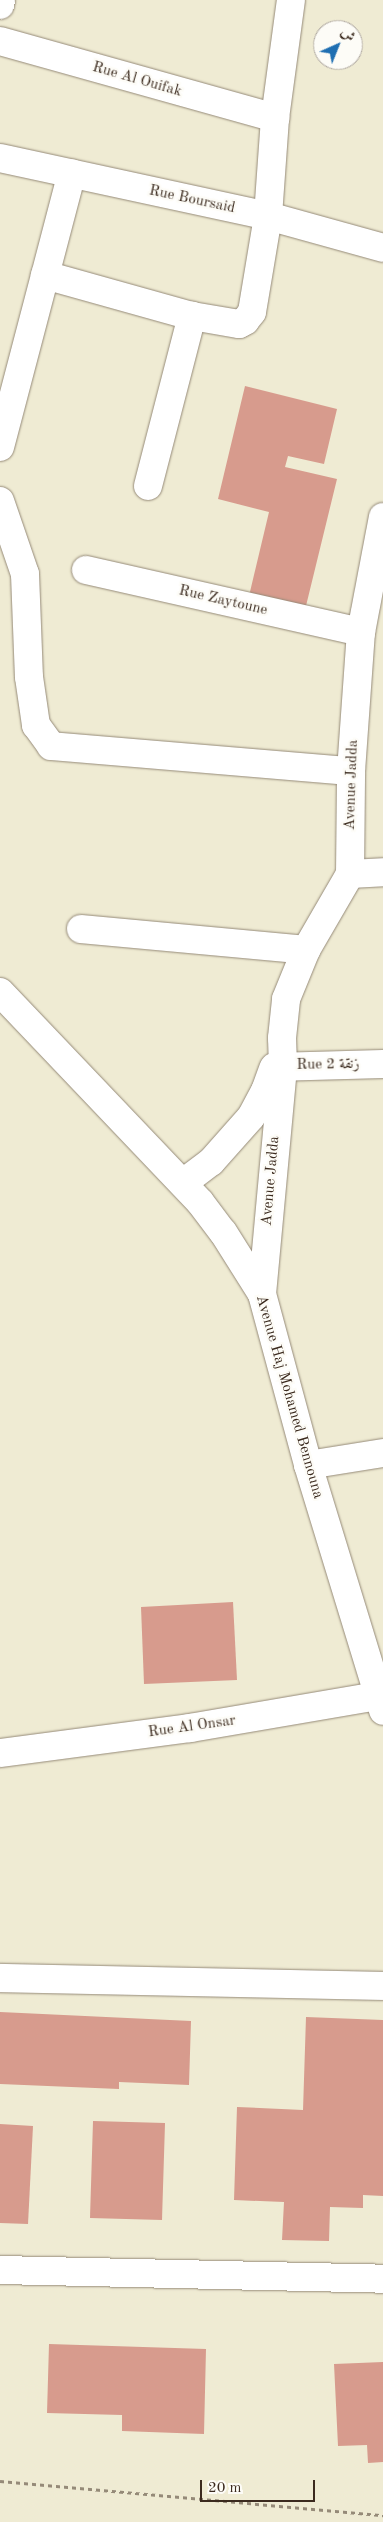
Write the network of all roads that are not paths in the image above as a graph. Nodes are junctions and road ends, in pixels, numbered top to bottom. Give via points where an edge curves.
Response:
1 (1, 0) edge
2 (291, 0) edge
3 (0, 4) edge
4 (0, 41) edge
5 (275, 118) junction
6 (0, 158) edge
7 (72, 174) junction
8 (268, 216) junction
9 (383, 248) edge
10 (46, 275) junction
11 (192, 316) junction
12 (0, 447) edge
13 (148, 486) dead end
14 (0, 501) edge
15 (383, 517) edge
16 (381, 544) edge
17 (86, 570) dead end
18 (361, 632) junction
19 (352, 771) junction
20 (383, 872) edge
21 (350, 874) junction
22 (81, 930) dead end
23 (306, 950) junction
24 (0, 992) edge
25 (383, 1064) edge
26 (278, 1066) junction
27 (183, 1183) junction
28 (262, 1294) junction
29 (383, 1453) edge
30 (308, 1465) junction
31 (382, 1701) edge
32 (0, 1753) edge
33 (0, 1978) edge
34 (383, 1986) edge
35 (0, 2270) edge
36 (383, 2279) edge

1 - 3 street
2 - 5 street
4 - 5 street, Rue Al Ouifak
5 - 8 street
6 - 7 street, Rue Boursaid
7 - 8 street, Rue Boursaid
7 - 10 street
8 - 9 street, Rue Boursaid
8 - 11 street via 250,316 239,324
10 - 11 street
10 - 12 street
11 - 13 street
14 - 19 street via 26,574 36,725 51,746
15 - 16 street, Avenue Jadda
16 - 18 street, Avenue Jadda
17 - 18 street, Rue Zaytoune
18 - 19 street, Avenue Jadda
19 - 21 street, Avenue Jadda
20 - 21 street
21 - 23 street, Avenue Jadda
22 - 23 street
23 - 26 street, Avenue Jadda via 286,999
24 - 27 street, Avenue Haj Mohamed Bennouna
25 - 26 street, Rue 2 زنقة
26 - 27 street, Avenue Jadda via 251,1117 212,1162
26 - 28 street, Avenue Jadda
27 - 28 street, Avenue Haj Mohamed Bennouna via 223,1232
28 - 30 street, Avenue Haj Mohamed Bennouna
29 - 30 street
30 - 31 street, Avenue Haj Mohamed Bennouna
31 - 32 street, Rue Al Onsar
33 - 34 street
35 - 36 street

